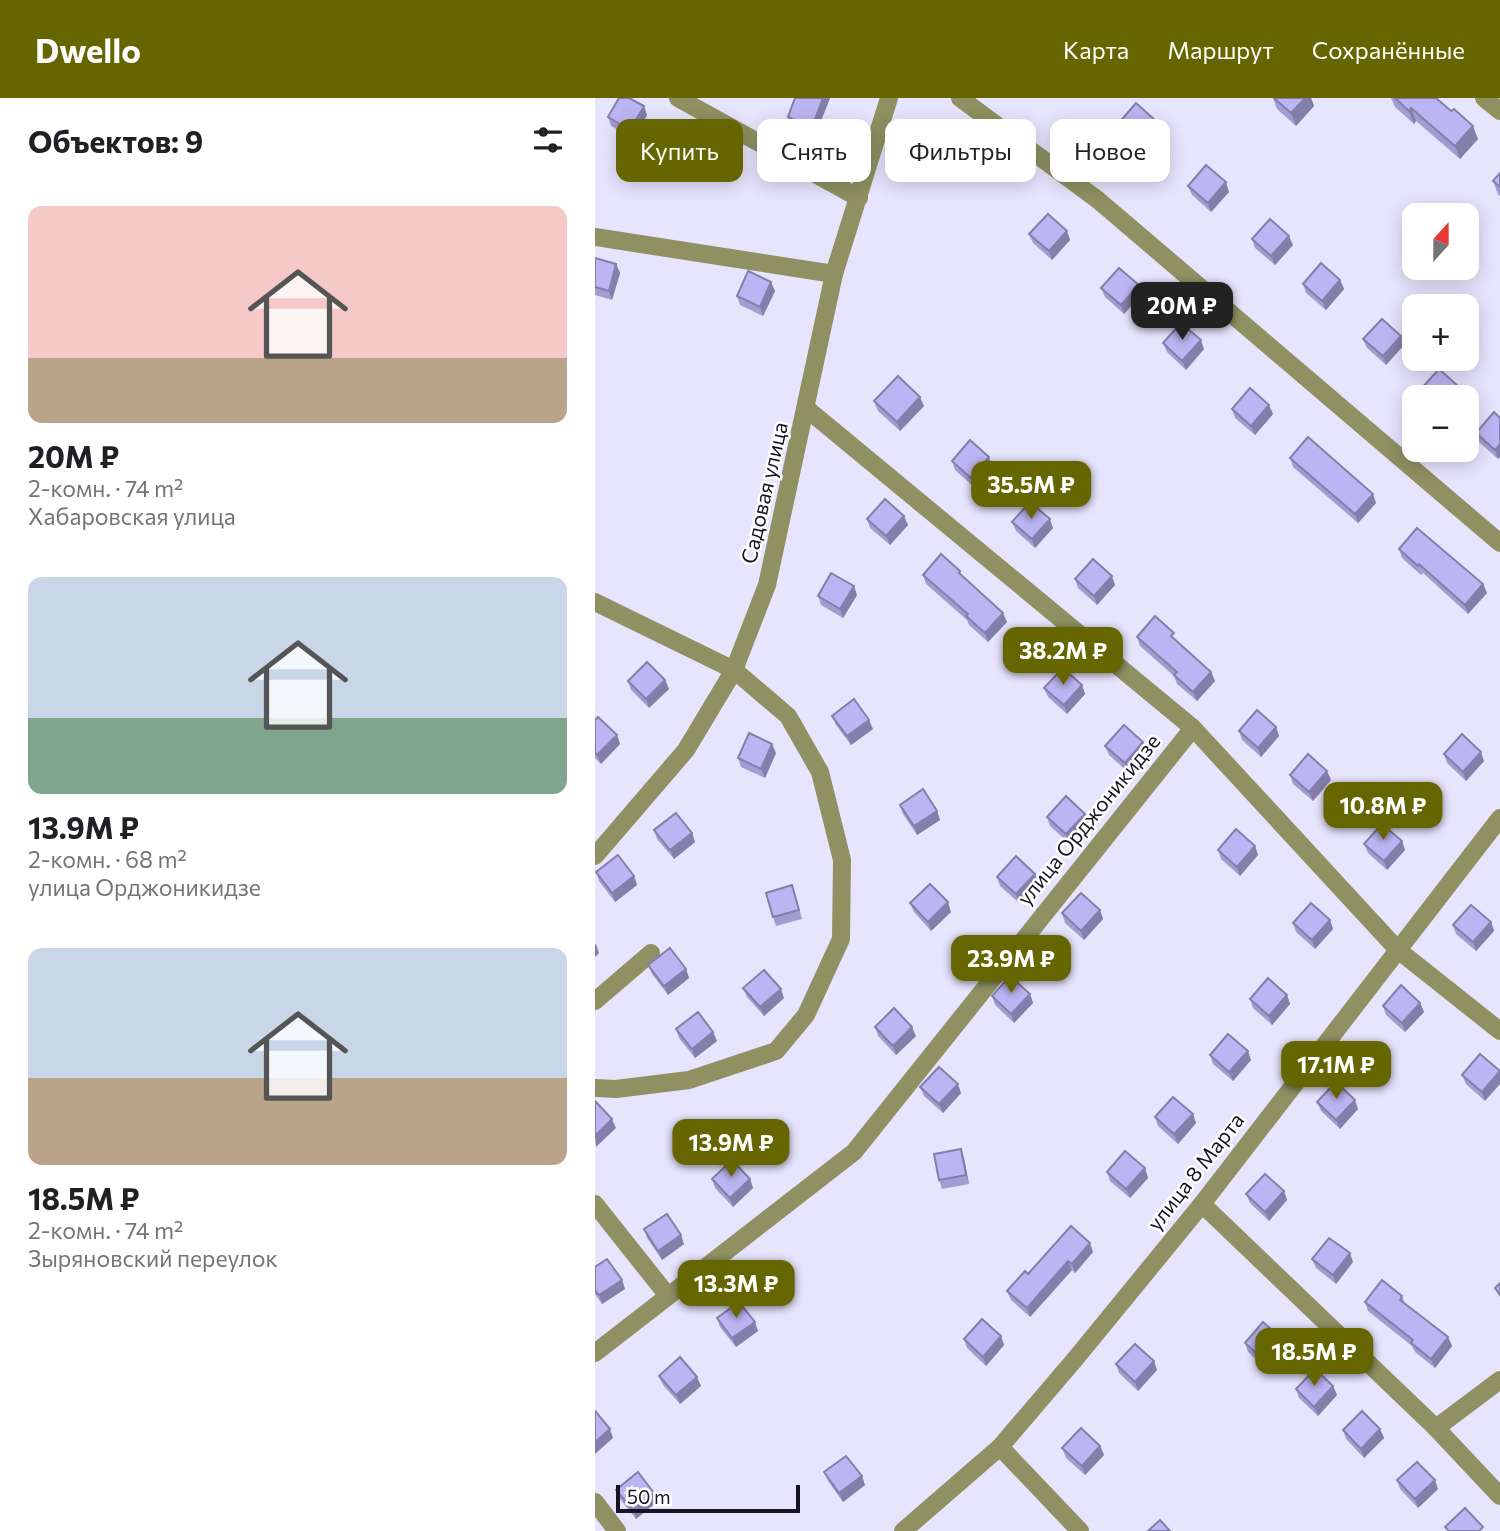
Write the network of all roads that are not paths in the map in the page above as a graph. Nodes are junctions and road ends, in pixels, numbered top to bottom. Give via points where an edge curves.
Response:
1 (678, 98) edge
2 (888, 98) edge
3 (960, 98) edge
4 (1484, 98) edge
5 (1500, 111) edge
6 (859, 198) junction
7 (595, 237) edge
8 (834, 274) junction
9 (807, 409) junction
10 (1500, 543) edge
11 (595, 602) edge
12 (734, 670) junction
13 (1193, 728) junction
14 (1500, 818) edge
15 (595, 856) edge
16 (1398, 950) junction
17 (651, 953) dead end
18 (595, 1001) edge
19 (1500, 1031) edge
20 (595, 1088) edge
21 (1202, 1203) junction
22 (595, 1204) edge
23 (668, 1296) junction
24 (595, 1353) edge
25 (1500, 1380) edge
26 (1436, 1428) junction
27 (1000, 1447) junction
28 (1500, 1496) edge
29 (595, 1502) edge
30 (617, 1531) edge
31 (903, 1531) edge
32 (1080, 1531) edge

1 - 6 street
2 - 6 street, Садовая улица
3 - 10 street via 1098,200
4 - 5 street
6 - 8 street, Садовая улица
7 - 8 street
8 - 9 street, Садовая улица
9 - 12 street, Садовая улица via 767,585
9 - 13 street
11 - 12 street
12 - 15 street, Садовая улица via 686,750
12 - 20 street via 788,716 820,772 842,860 841,939 806,1016 776,1051 689,1080
13 - 16 street
13 - 23 street, улица Орджоникидзе via 854,1152
14 - 16 street, улица 8 Марта
16 - 19 street
16 - 21 street, улица 8 Марта
17 - 18 street
21 - 26 street
21 - 27 street, улица 8 Марта
22 - 23 street
23 - 24 street, улица Орджоникидзе
25 - 26 street
26 - 28 street
27 - 31 street, улица 8 Марта
27 - 32 street
29 - 30 street

